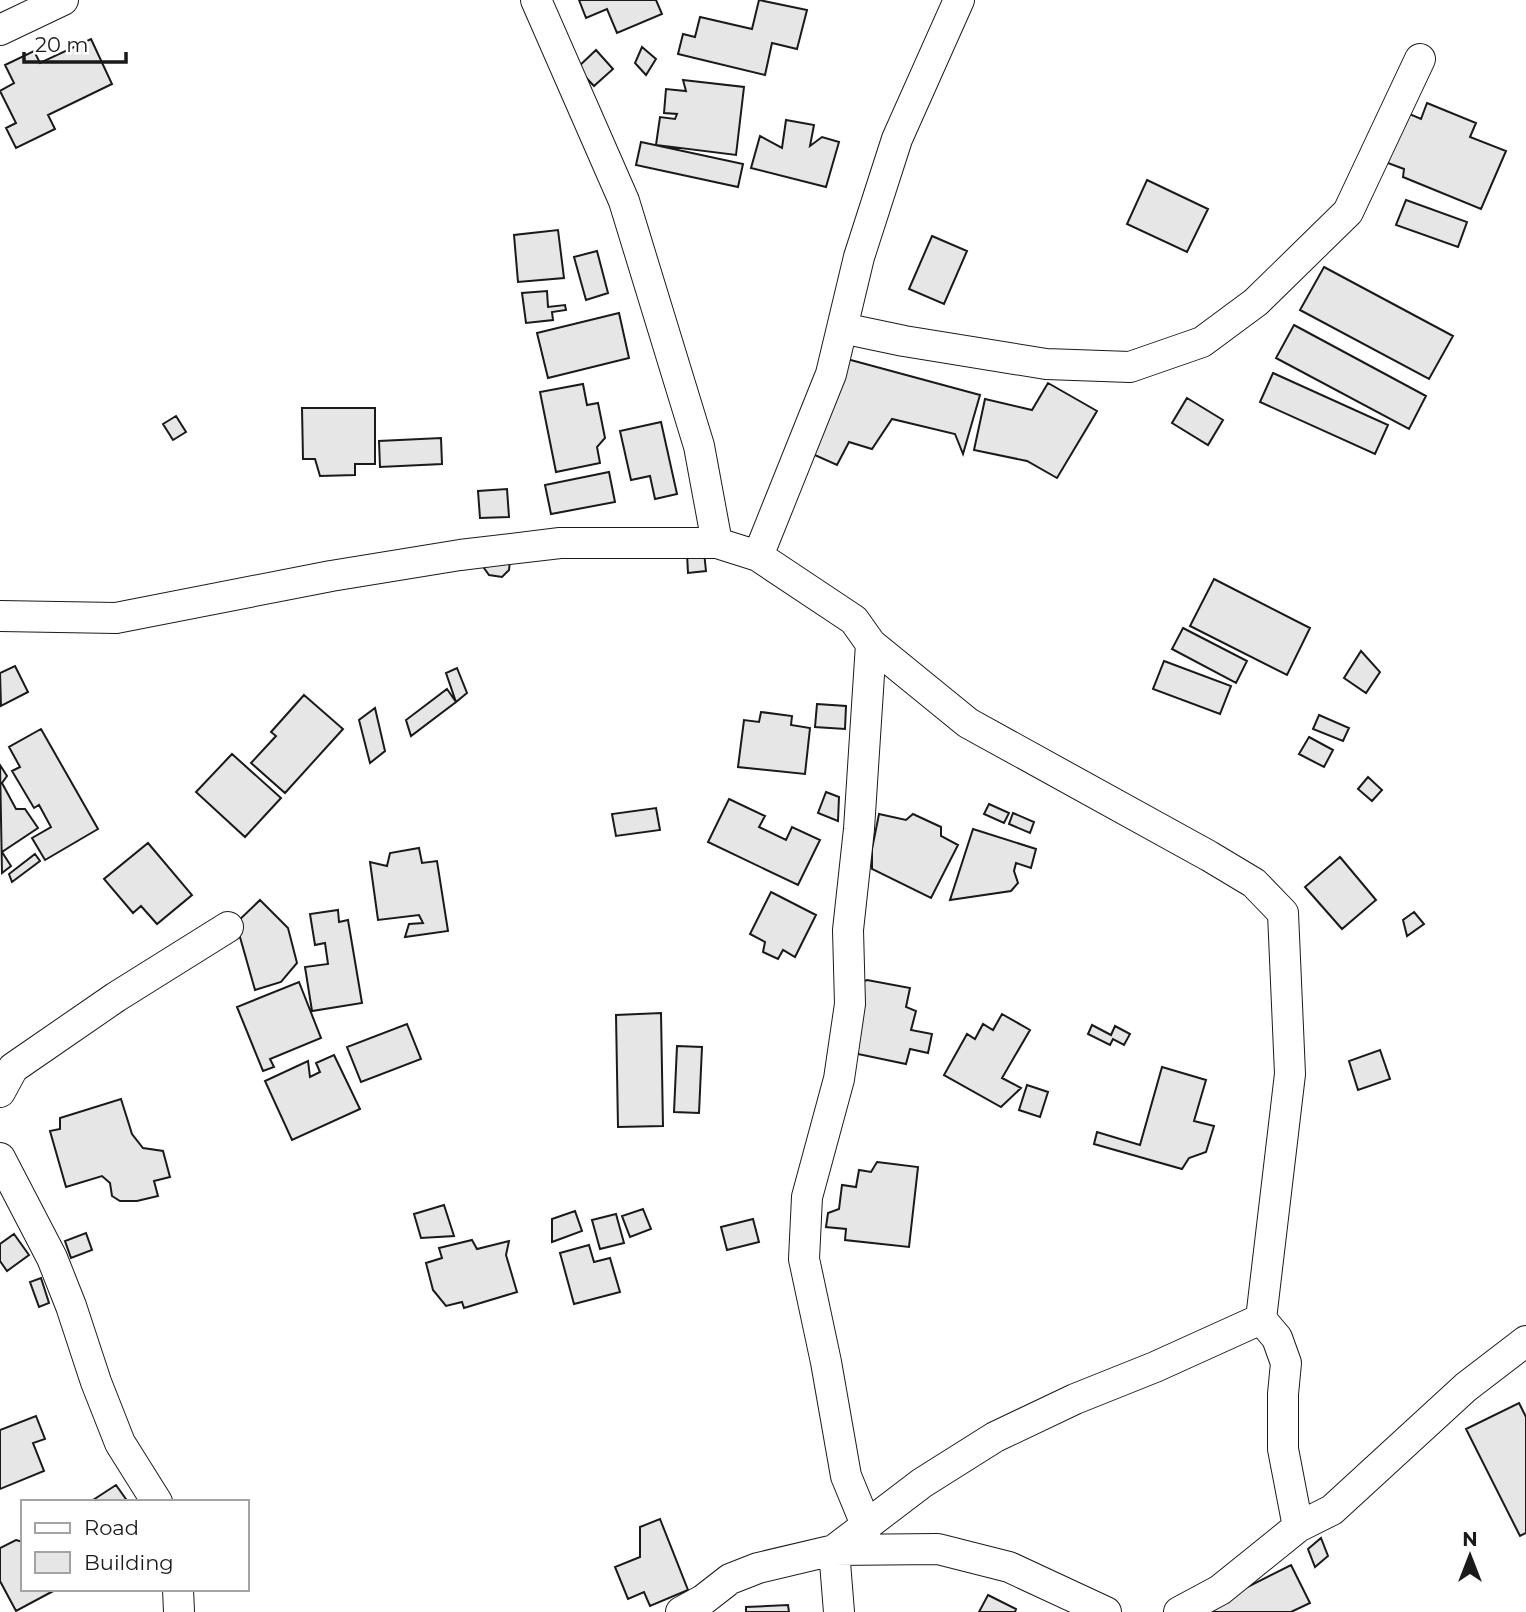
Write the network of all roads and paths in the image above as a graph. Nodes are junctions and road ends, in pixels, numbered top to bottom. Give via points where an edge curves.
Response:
1 (63, 0) edge
2 (536, 0) edge
3 (959, 0) edge
4 (0, 30) edge
5 (1420, 60) dead end
6 (842, 328) junction
7 (718, 543) junction
8 (758, 556) junction
9 (0, 616) edge
10 (871, 644) junction
11 (228, 927) dead end
12 (0, 1092) edge
13 (0, 1158) edge
14 (1261, 1318) junction
15 (1526, 1341) edge
16 (155, 1500) edge
17 (867, 1527) junction
18 (1298, 1527) junction
19 (834, 1550) junction
20 (178, 1591) edge
21 (179, 1612) edge
22 (681, 1612) edge
23 (839, 1612) edge
24 (1106, 1612) edge
25 (1179, 1612) edge

1 - 4 street
2 - 7 street via 624,201 699,446
3 - 6 street via 897,139 859,257
5 - 6 street via 1348,212 1256,302 1202,342 1129,367 1060,365
6 - 8 street via 831,373
7 - 8 street
7 - 9 street via 560,543 331,576 116,618
8 - 10 street via 854,620
10 - 14 street via 968,723 1254,883 1283,913 1290,1074
10 - 17 street via 848,930 850,1004 839,1079 807,1197 804,1259 846,1476
11 - 12 street via 13,1068
13 - 16 street via 52,1258 120,1443
14 - 17 street via 995,1437 922,1483
14 - 18 street via 1277,1338 1286,1363 1283,1449
15 - 18 street via 1466,1387 1332,1510
17 - 19 street
18 - 25 street via 1220,1590
19 - 22 street via 739,1575
19 - 23 street
19 - 24 street via 938,1549 1009,1567
20 - 21 street

